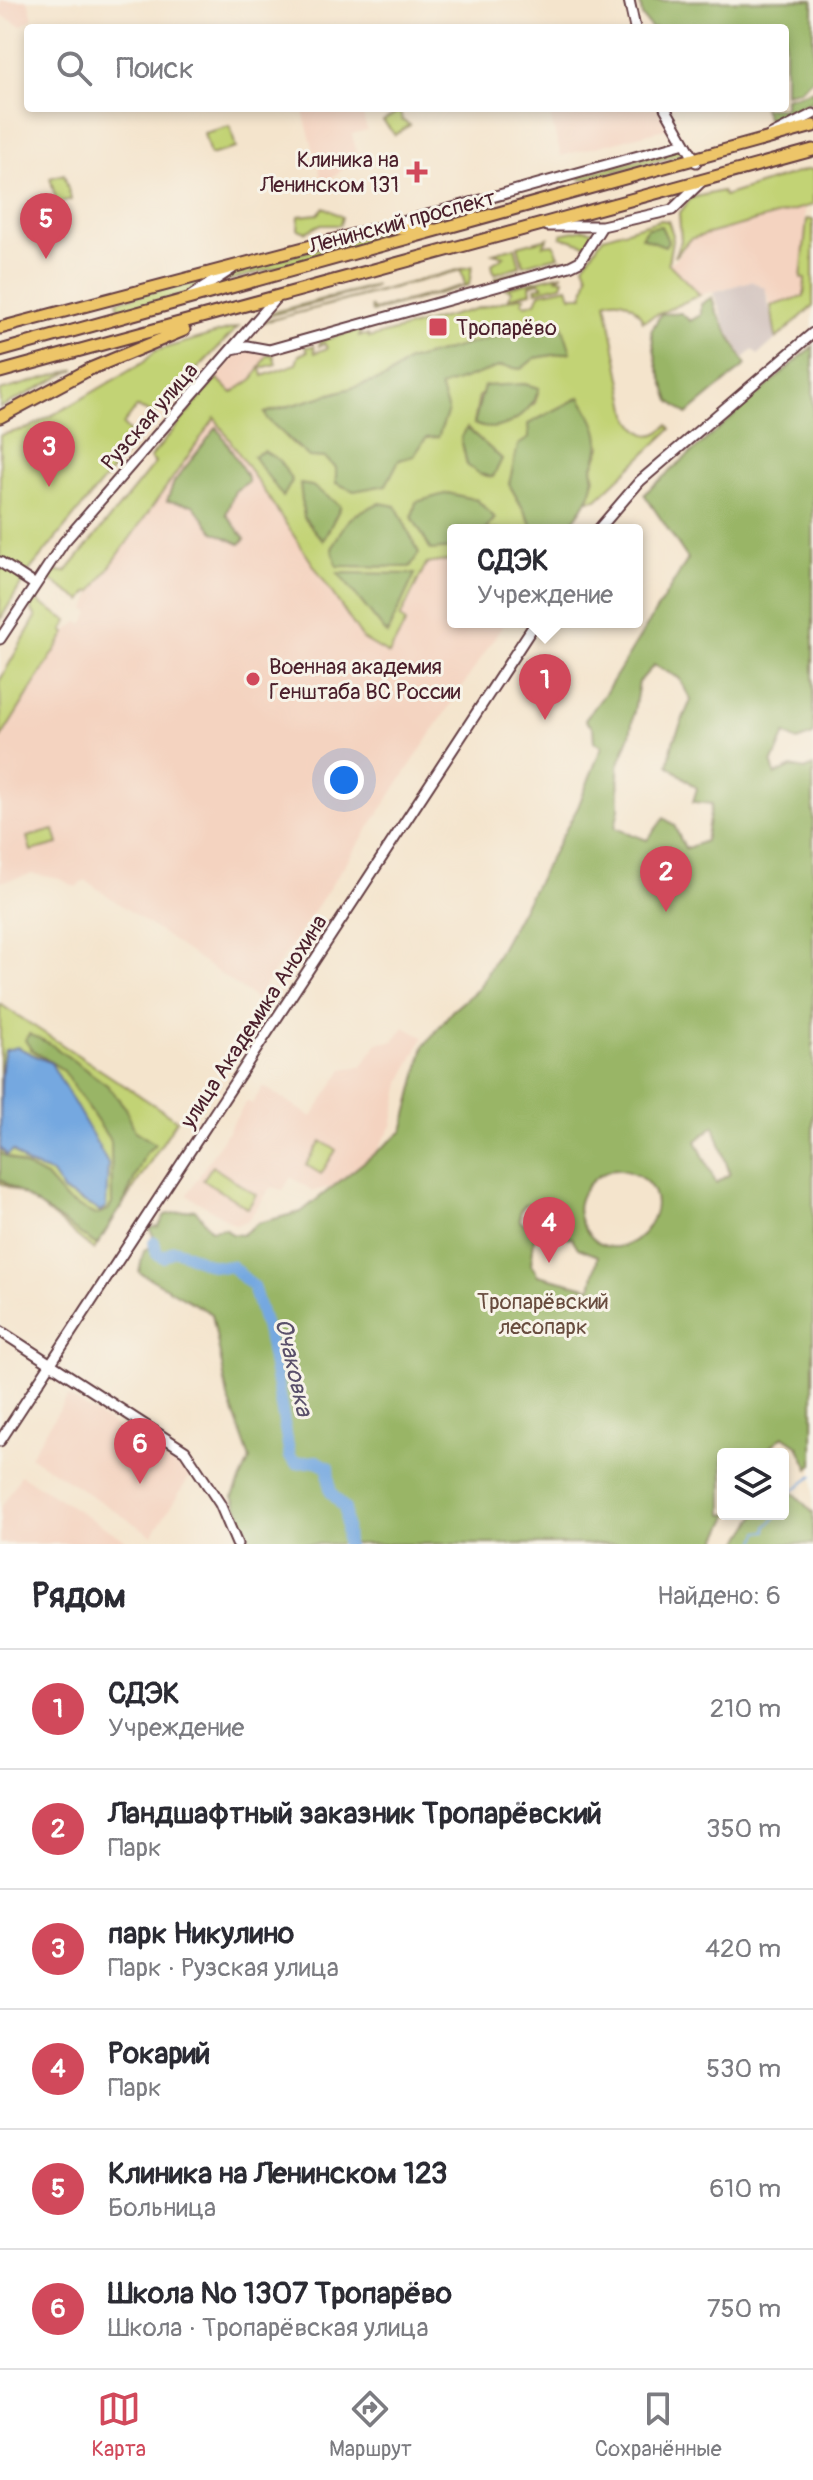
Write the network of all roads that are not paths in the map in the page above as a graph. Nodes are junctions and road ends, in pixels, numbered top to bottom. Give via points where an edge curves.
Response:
1 (629, 0) edge
2 (634, 24) edge
3 (667, 112) edge
4 (813, 114) edge
5 (813, 126) edge
6 (685, 143) junction
7 (756, 144) junction
8 (812, 153) edge
9 (696, 162) junction
10 (702, 181) junction
11 (536, 226) junction
12 (602, 226) junction
13 (380, 228) junction
14 (446, 230) junction
15 (239, 265) junction
16 (275, 299) junction
17 (181, 302) junction
18 (225, 313) junction
19 (0, 328) edge
20 (813, 333) edge
21 (232, 349) junction
22 (0, 351) edge
23 (0, 372) edge
24 (0, 417) edge
25 (603, 524) edge
26 (0, 562) edge
27 (34, 584) junction
28 (532, 628) edge
29 (0, 639) edge
30 (0, 1331) edge
31 (51, 1363) junction
32 (0, 1441) edge
33 (237, 1544) edge

1 - 2 street
3 - 6 street
4 - 7 street
5 - 7 main road, Ленинский проспект
6 - 9 street
6 - 13 street
7 - 9 main road, Ленинский проспект
8 - 10 main road, Ленинский проспект
9 - 14 main road, Ленинский проспект
10 - 11 main road, Ленинский проспект
10 - 12 street via 672,210
11 - 12 street
11 - 16 main road, Ленинский проспект
12 - 21 street via 580,261 570,266 269,350
13 - 14 main road
13 - 15 main road
14 - 17 main road, Ленинский проспект
15 - 17 street
15 - 19 main road
16 - 18 main road, Ленинский проспект
16 - 21 street, Рузская улица
17 - 22 main road, Ленинский проспект
18 - 23 main road, Ленинский проспект
18 - 24 main road via 101,364
20 - 25 street via 640,481
21 - 27 street, Рузская улица
26 - 27 street
27 - 29 street, Рузская улица
28 - 31 street, улица Академика Анохина
30 - 31 street
31 - 32 street, улица Академика Анохина
31 - 33 street via 185,1451 220,1504

